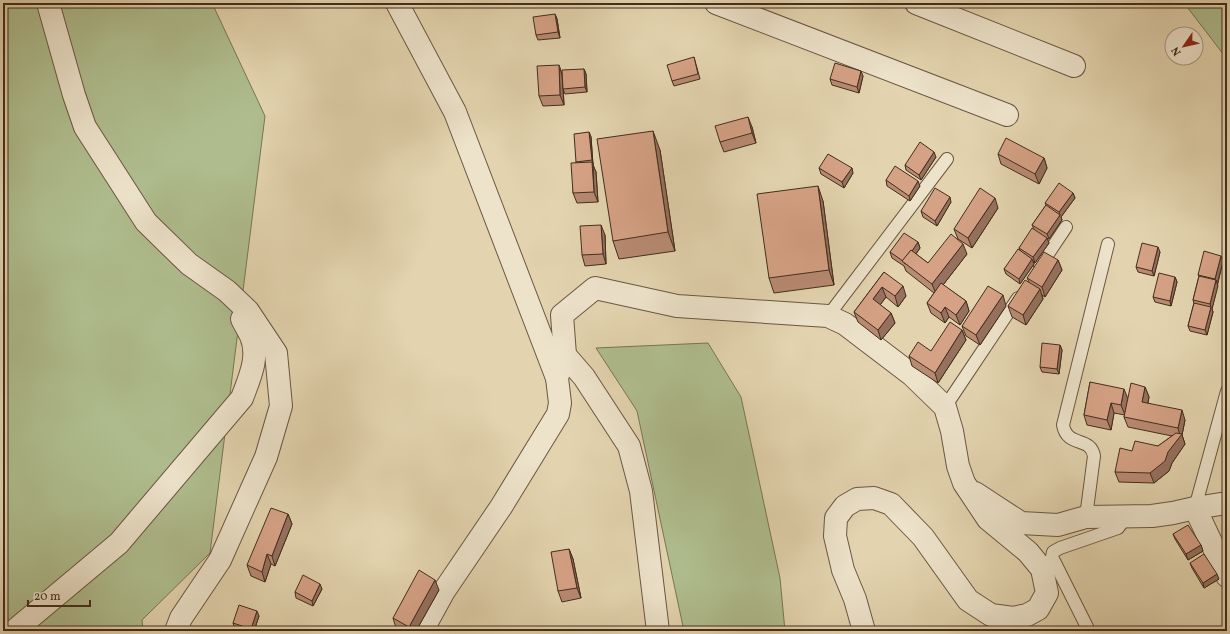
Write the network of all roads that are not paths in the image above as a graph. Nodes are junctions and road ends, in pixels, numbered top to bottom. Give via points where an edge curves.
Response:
1 (48, 3) edge
2 (397, 3) edge
3 (716, 3) edge
4 (916, 3) edge
5 (1074, 66) dead end
6 (1007, 115) dead end
7 (947, 159) dead end
8 (1066, 227) dead end
9 (1108, 244) dead end
10 (1032, 278) edge
11 (227, 291) junction
12 (1023, 291) edge
13 (828, 316) junction
14 (565, 355) junction
15 (557, 378) junction
16 (1227, 391) edge
17 (945, 407) junction
18 (968, 490) junction
19 (1227, 503) edge
20 (1194, 508) junction
21 (1086, 517) junction
22 (1120, 517) junction
23 (1227, 576) edge
24 (14, 631) edge
25 (176, 631) edge
26 (422, 631) edge
27 (658, 631) edge
28 (864, 631) edge
29 (1089, 631) edge

1 - 11 street via 85,127 146,222 189,264
2 - 15 street via 455,112
3 - 6 street
4 - 5 street
7 - 13 lane
8 - 10 lane
9 - 21 lane via 1063,425 1065,433 1070,438 1090,446 1094,451
11 - 24 street via 251,338 254,353 252,370 242,398 119,543
11 - 25 street via 248,311 276,354 281,406 266,457 220,560 181,618
12 - 17 lane
13 - 14 street via 677,306 595,288 562,315
13 - 17 street via 845,324 912,375
14 - 15 street
14 - 27 street via 584,377 629,446 641,491
15 - 26 street via 560,403 558,414 501,507 444,591
16 - 20 lane
17 - 18 street via 958,466
18 - 21 street via 1021,523 1058,525
18 - 28 street via 988,519 1028,552 1042,569 1046,592 1038,608 1027,615 1013,618 991,615 968,600 923,537 891,504 874,498 857,499 845,506 836,518 835,536 843,570
19 - 20 street
20 - 22 street via 1173,513
20 - 23 street
21 - 22 street
22 - 29 lane via 1121,524 1118,528 1053,552 1052,557

